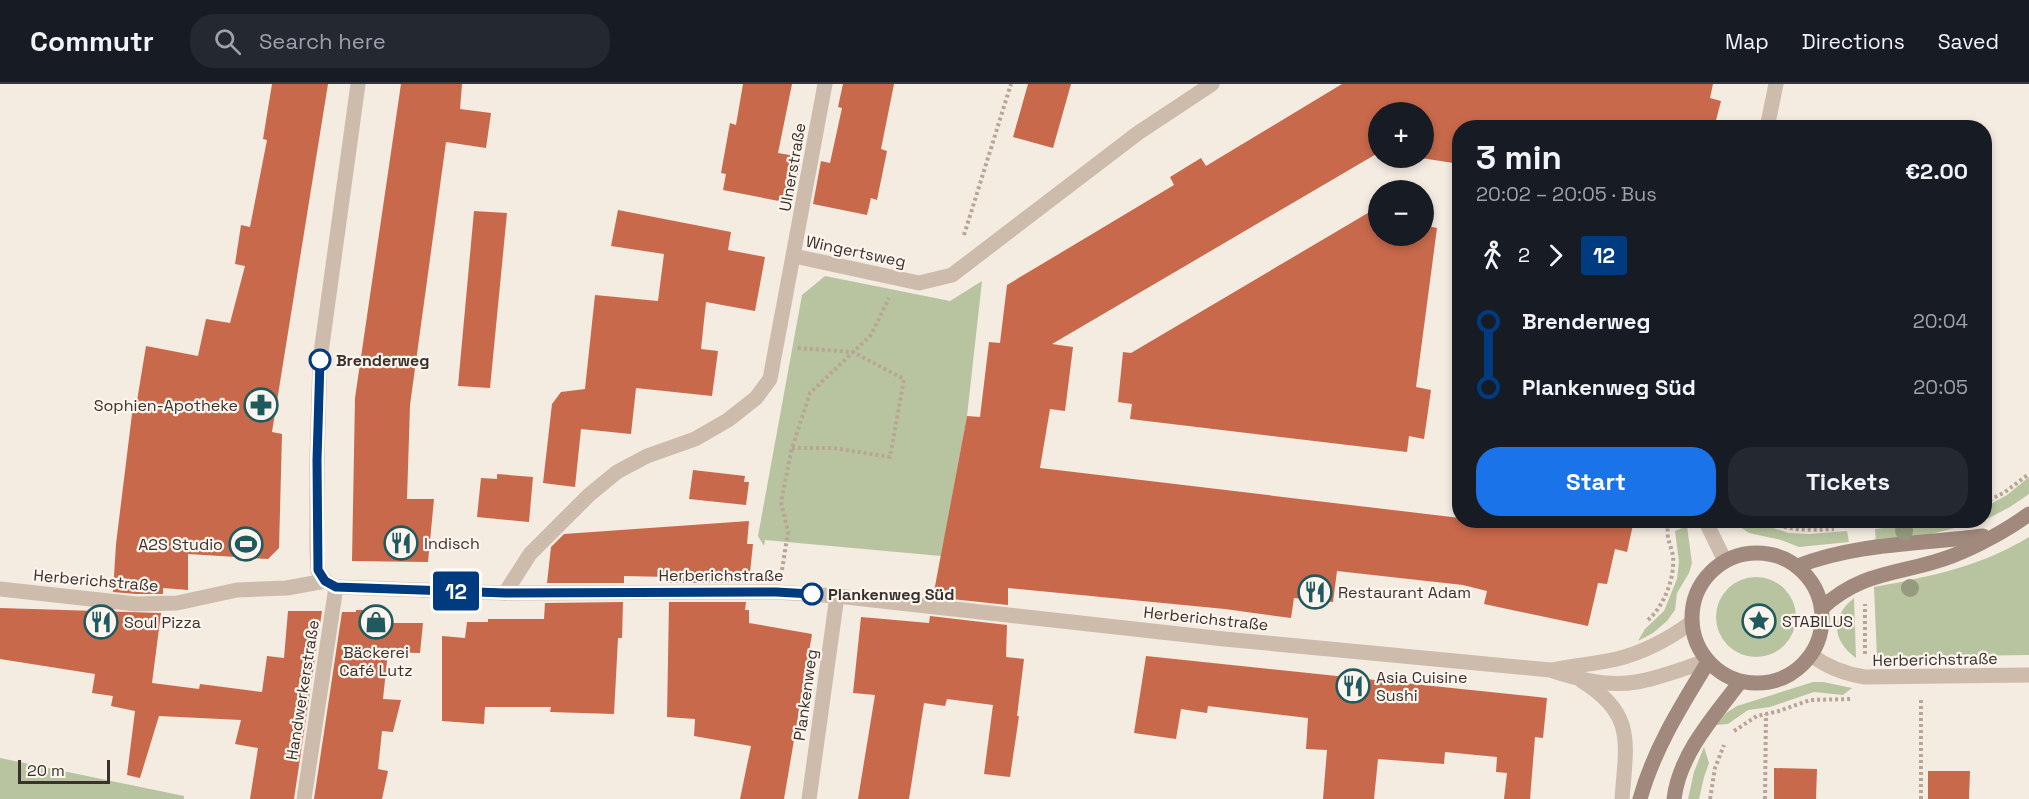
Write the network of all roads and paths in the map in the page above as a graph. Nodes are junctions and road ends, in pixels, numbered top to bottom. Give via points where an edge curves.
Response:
1 (358, 84) edge
2 (825, 84) edge
3 (1011, 84) edge
4 (1212, 84) edge
5 (1776, 84) edge
6 (1769, 120) edge
7 (794, 256) junction
8 (952, 275) junction
9 (898, 278) junction
10 (776, 348) junction
11 (853, 352) junction
12 (792, 448) junction
13 (2029, 474) edge
14 (1992, 499) edge
15 (2029, 514) edge
16 (1709, 528) edge
17 (1995, 534) junction
18 (1725, 561) junction
19 (1798, 566) junction
20 (330, 584) junction
21 (0, 589) edge
22 (779, 592) junction
23 (505, 593) junction
24 (837, 596) junction
25 (1822, 608) junction
26 (1692, 622) junction
27 (1811, 655) junction
28 (1708, 662) junction
29 (1550, 670) junction
30 (2029, 675) edge
31 (1579, 680) junction
32 (1740, 682) junction
33 (1921, 698) dead end
34 (1766, 714) dead end
35 (1726, 742) dead end
36 (304, 799) edge
37 (809, 799) edge
38 (1622, 799) edge
39 (1640, 799) edge
40 (1674, 799) edge
41 (1710, 799) edge
42 (1765, 799) edge
43 (1921, 799) edge

1 - 20 street via 320,360 318,570
2 - 7 street, Ulnerstraße
3 - 8 path
4 - 8 street, Wingertsweg via 1138,133
5 - 6 street
7 - 9 street, Wingertsweg
7 - 10 street, Wingertsweg
8 - 9 street, Wingertsweg via 919,283
9 - 11 path via 872,335
10 - 11 path
10 - 23 street, Wingertsweg via 770,379 756,398 695,439 647,456 617,472 530,554
11 - 12 path via 810,393
11 - 12 path via 904,379 890,457 833,448
12 - 22 path via 782,502 788,532
13 - 14 path
15 - 17 street
16 - 18 street
17 - 19 street via 1862,549
17 - 25 street via 1952,556 1865,579
18 - 19 street via 1756,553 1770,554
18 - 26 street via 1700,583
19 - 25 street via 1811,579
20 - 21 street, Herberichstraße via 237,590 177,603 136,604
20 - 23 street, Herberichstraße
20 - 36 street, Handwerkerstraße
22 - 23 street, Herberichstraße
22 - 24 street, Herberichstraße
24 - 29 street, Herberichstraße
24 - 37 street, Plankenweg
25 - 27 street via 1822,625
26 - 28 street via 1698,649
26 - 29 street, Herberichstraße via 1673,637 1635,653
27 - 30 street, Herberichstraße via 1850,675 1865,677
27 - 32 street via 1797,670 1779,680 1760,684
28 - 31 street, Herberichstraße via 1633,682
28 - 32 street
28 - 39 street via 1658,749
29 - 31 street, Herberichstraße
31 - 38 street via 1601,693 1620,720 1626,750
32 - 40 street via 1703,731 1689,756
33 - 43 path
34 - 42 path
35 - 41 path via 1715,768

